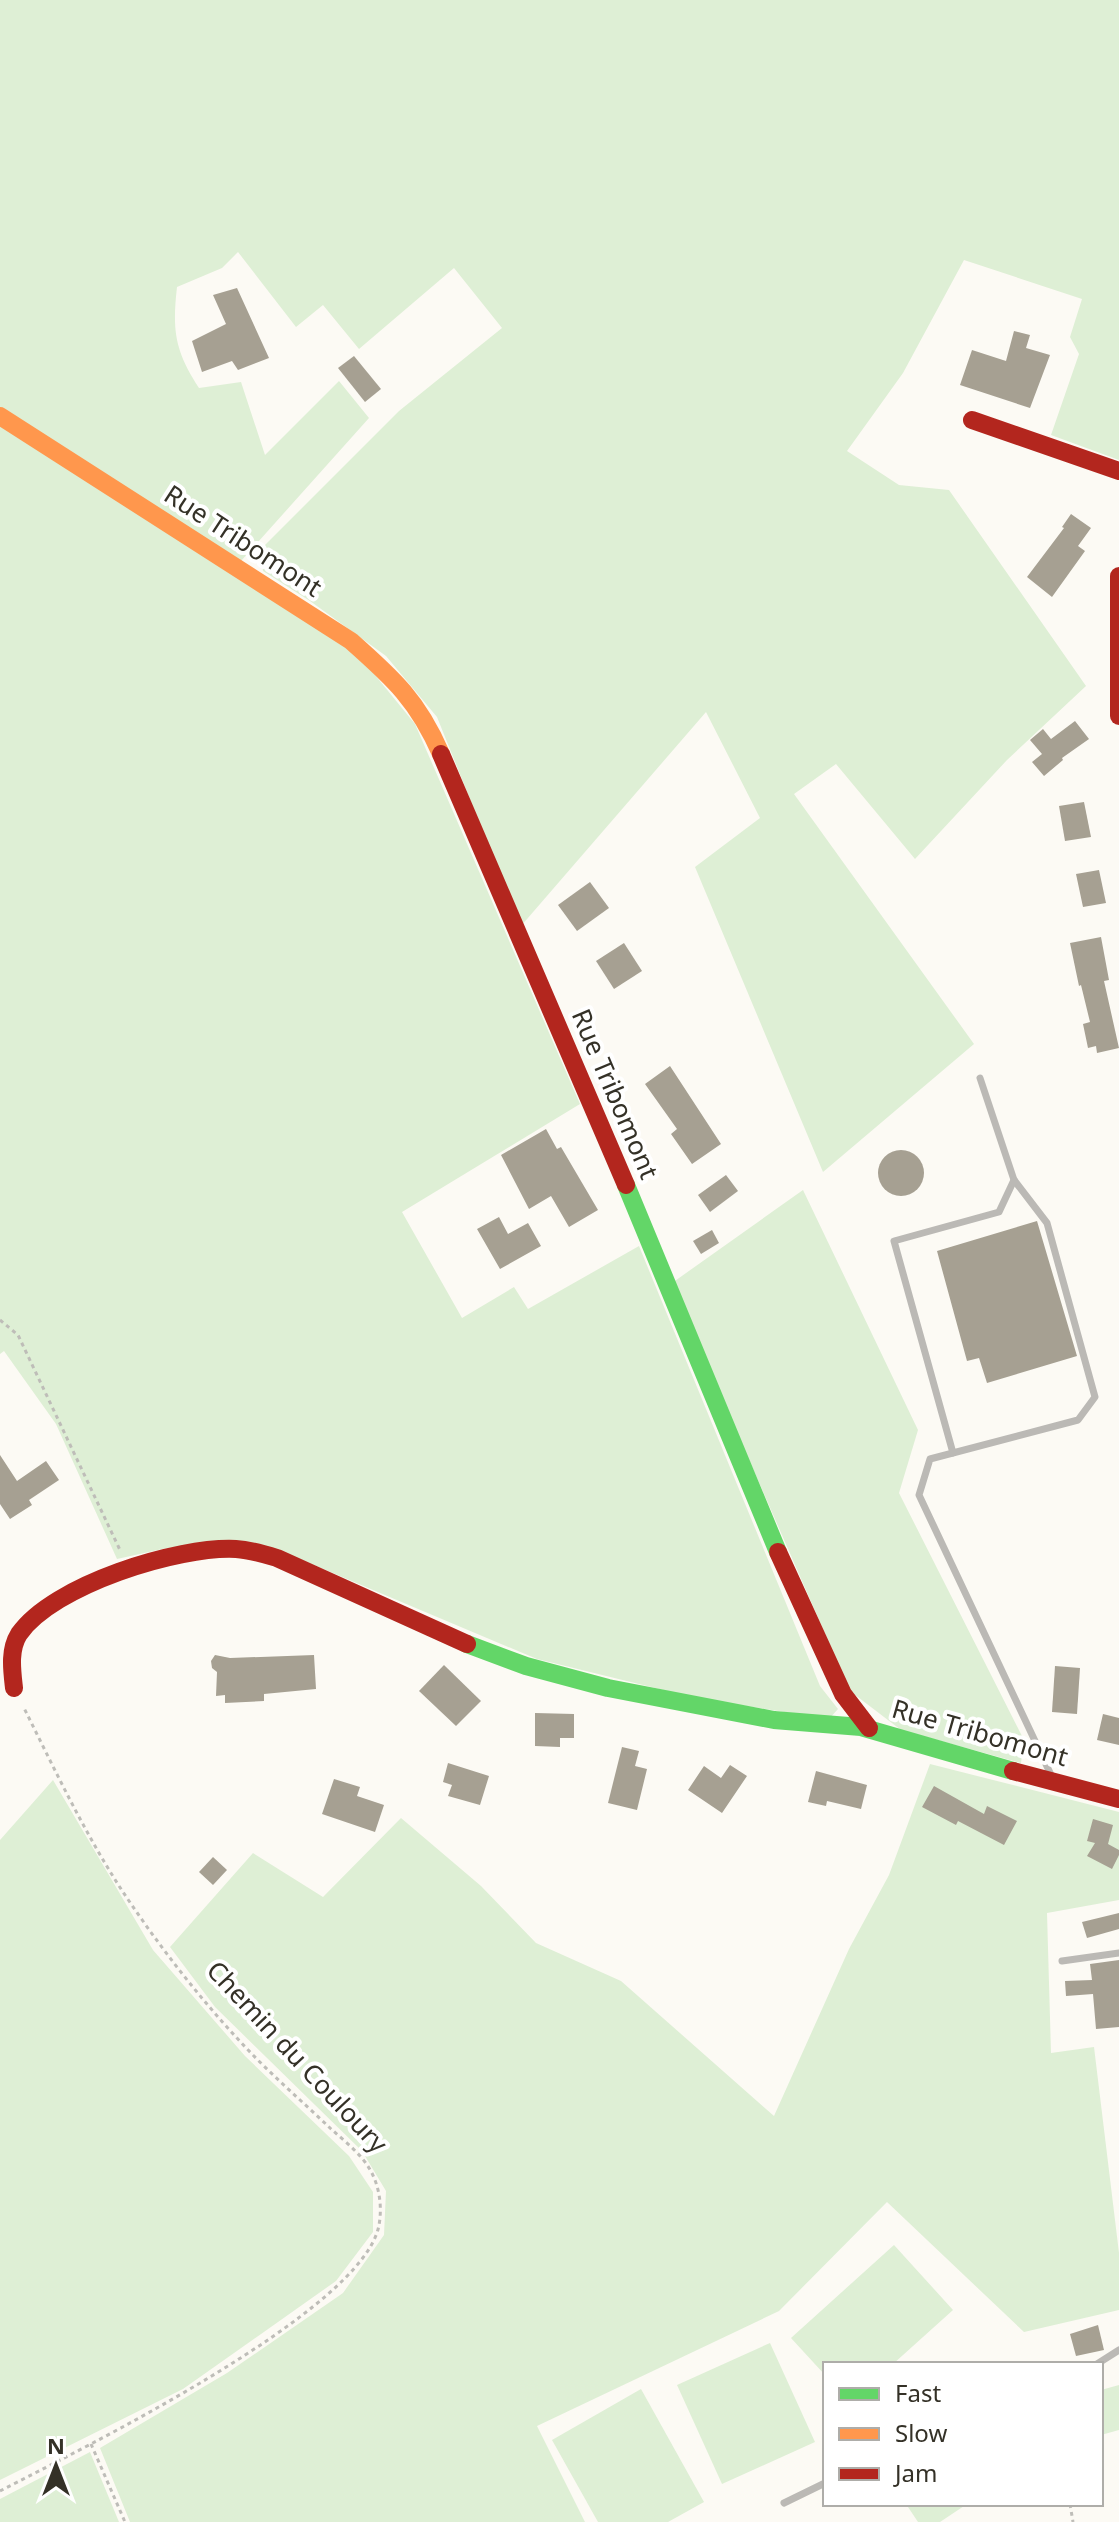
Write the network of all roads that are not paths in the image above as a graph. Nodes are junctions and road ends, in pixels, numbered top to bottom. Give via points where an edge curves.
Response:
1 (0, 416) edge
2 (972, 420) dead end
3 (1119, 471) edge
4 (1119, 576) edge
5 (1119, 716) edge
6 (980, 1078) dead end
7 (1014, 1180) junction
8 (953, 1453) junction
9 (14, 1688) road end
10 (869, 1728) junction
11 (1053, 1781) junction
12 (1119, 1799) edge
13 (1119, 1953) edge
14 (1062, 1961) dead end
15 (1119, 2350) edge
16 (1100, 2362) edge
17 (823, 2484) edge
18 (784, 2503) dead end

1 - 10 street, Rue Tribomont via 351,641 414,702 633,1201 760,1513 843,1694
2 - 3 street
4 - 5 street
6 - 7 lane
7 - 8 lane via 999,1212 894,1241
7 - 8 lane via 1047,1223 1095,1397 1078,1420
8 - 11 lane via 930,1459 919,1495
9 - 10 street via 11,1657 20,1633 39,1614 125,1569 217,1548 259,1553 489,1653 551,1674 730,1714
10 - 11 street, Rue Tribomont
11 - 12 street, Rue Tribomont
13 - 14 lane
15 - 16 lane
17 - 18 lane

